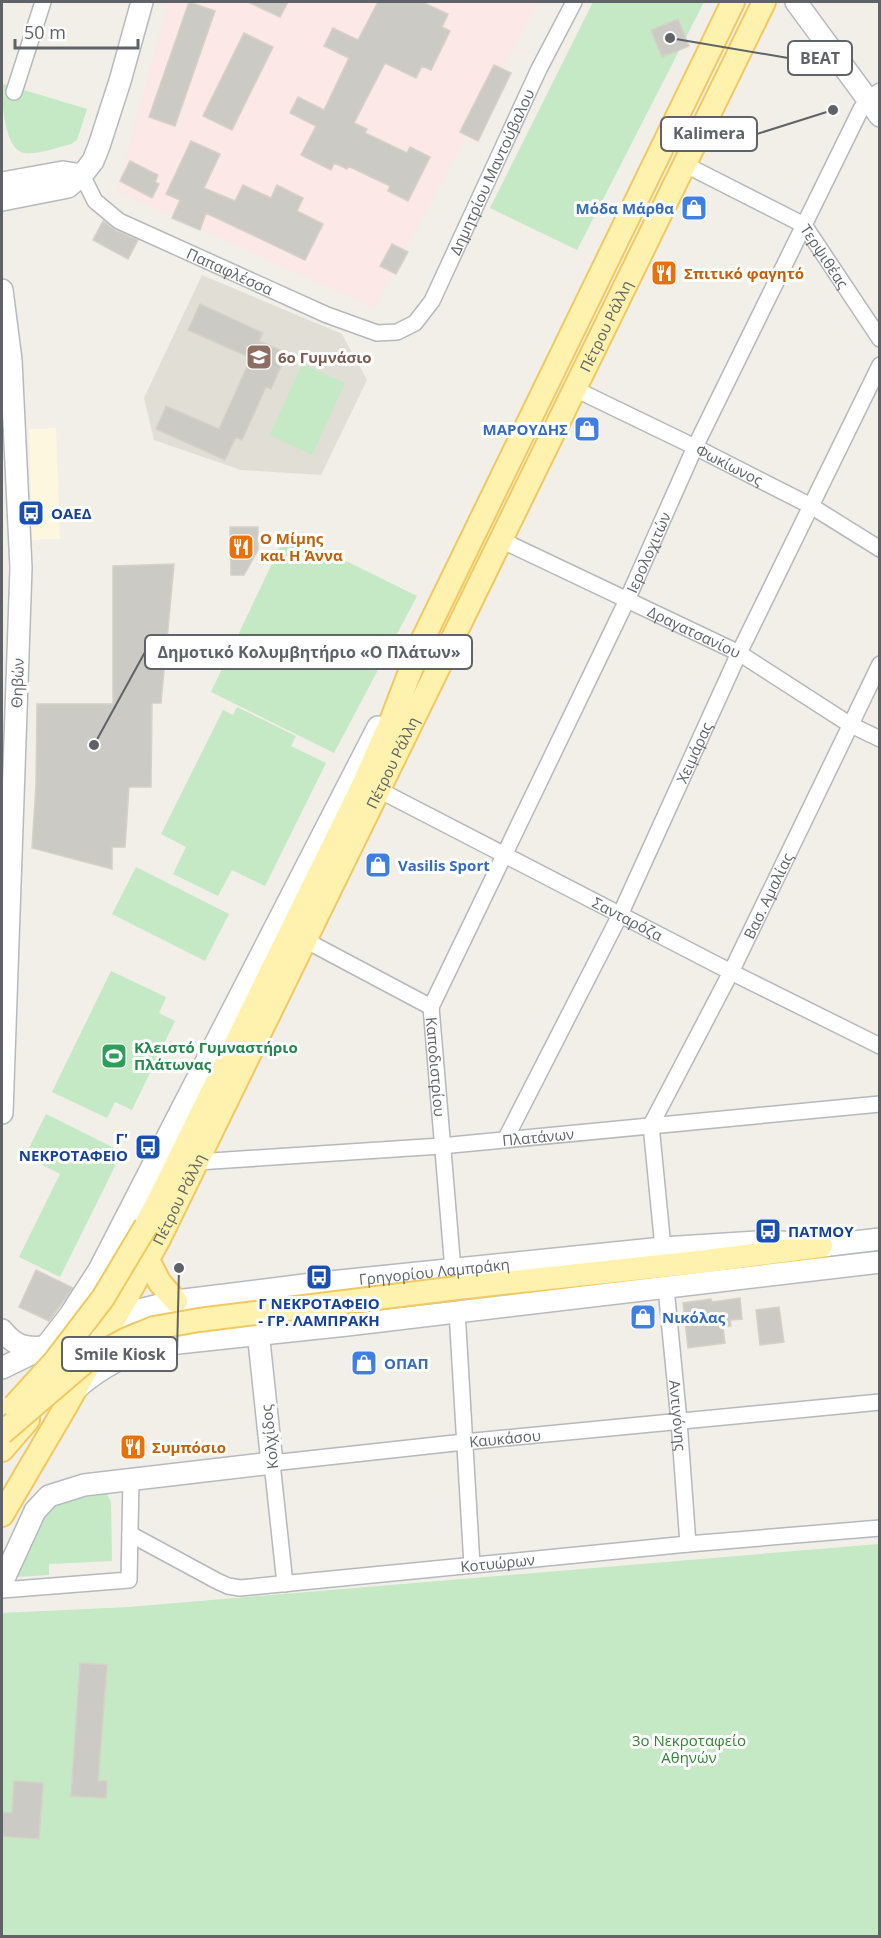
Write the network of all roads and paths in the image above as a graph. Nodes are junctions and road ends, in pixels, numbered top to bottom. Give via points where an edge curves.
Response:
1 (42, 2) edge
2 (142, 2) edge
3 (574, 2) edge
4 (733, 2) edge
5 (764, 2) edge
6 (795, 2) edge
7 (14, 92) dead end
8 (876, 102) edge
9 (684, 165) junction
10 (82, 175) junction
11 (2, 183) edge
12 (2, 200) edge
13 (804, 225) junction
14 (2, 290) edge
15 (397, 332) joint
16 (879, 339) edge
17 (879, 365) edge
18 (575, 389) junction
19 (695, 447) junction
20 (812, 506) junction
21 (501, 540) junction
22 (879, 549) edge
23 (627, 600) junction
24 (421, 643) junction
25 (739, 653) junction
26 (879, 664) edge
27 (849, 724) junction
28 (879, 739) edge
29 (379, 790) junction
30 (504, 855) junction
31 (620, 915) junction
32 (5, 931) edge
33 (305, 940) junction
34 (731, 972) junction
35 (431, 1006) junction
36 (879, 1046) edge
37 (879, 1104) edge
38 (2, 1113) edge
39 (651, 1125) junction
40 (506, 1138) junction
41 (441, 1146) junction
42 (197, 1162) junction
43 (879, 1239) edge
44 (821, 1246) junction
45 (663, 1248) junction
46 (148, 1260) junction
47 (879, 1262) edge
48 (455, 1279) junction
49 (666, 1288) junction
50 (254, 1291) junction
51 (176, 1301) junction
52 (457, 1311) junction
53 (113, 1319) junction
54 (2, 1330) edge
55 (259, 1335) junction
56 (45, 1347) junction
57 (2, 1368) edge
58 (70, 1399) junction
59 (879, 1402) edge
60 (2, 1421) edge
61 (679, 1421) junction
62 (2, 1433) edge
63 (464, 1442) junction
64 (2, 1450) edge
65 (272, 1463) junction
66 (131, 1479) junction
67 (2, 1515) edge
68 (879, 1528) edge
69 (130, 1534) junction
70 (688, 1544) junction
71 (472, 1565) junction
72 (2, 1583) edge
73 (285, 1584) junction
74 (2, 1590) edge

1 - 7 street
2 - 10 main road via 99,146
3 - 15 street, Δημητρίου Μαντούβαλου via 432,301 415,323
4 - 24 main road, Πέτρου Ράλλη
5 - 9 main road, Πέτρου Ράλλη
6 - 8 main road
8 - 13 street, Ιερολοχιτών via 861,109
9 - 13 street, Τερψιθέας
9 - 18 main road, Πέτρου Ράλλη
10 - 11 main road via 63,172
10 - 12 main road via 68,187
10 - 15 street, Παπαφλέσσα via 95,201 119,221 327,315 377,333
13 - 16 street, Τερψιθέας
13 - 19 street, Ιερολοχιτών
14 - 32 main road, Θηβών via 11,360 21,568
17 - 20 street, Χειμάρας
18 - 19 street, Φωκίωνος
18 - 21 main road, Πέτρου Ράλλη
19 - 20 street, Φωκίωνος
19 - 23 street, Ιερολοχιτών
20 - 22 street, Φωκίωνος
20 - 25 street, Χειμάρας
21 - 23 street, Δραγατσανίου
21 - 29 main road, Πέτρου Ράλλη
23 - 25 street, Δραγατσανίου
23 - 30 street, Ιερολοχιτών
24 - 56 main road, Πέτρου Ράλλη via 99,1270
24 - 60 main road, Πέτρου Ράλλη, bridge via 364,783 146,1226 103,1298
25 - 27 street, Δραγατσανίου
25 - 31 street, Χειμάρας
26 - 27 street, Βασ. Αμαλίας
27 - 28 street, Δραγατσανίου
27 - 34 street, Βασ. Αμαλίας
29 - 30 street, Σανταρόζα
29 - 33 main road, Πέτρου Ράλλη
30 - 31 street, Σανταρόζα
30 - 35 street, Ιερολοχιτών
31 - 34 street, Σανταρόζα
31 - 40 street, Χειμάρας
32 - 38 main road, Θηβών
33 - 35 street, Καποδιστρίου
33 - 42 main road, Πέτρου Ράλλη
34 - 36 street, Σανταρόζα
34 - 39 street, Βασ. Αμαλίας
35 - 41 street, Καποδιστρίου
37 - 39 street, Πλατάνων
39 - 40 street, Πλατάνων
39 - 45 street
40 - 41 street, Πλατάνων
41 - 42 street, Πλατάνων
41 - 48 street, Καποδιστρίου
42 - 46 main road, Πέτρου Ράλλη
43 - 44 main road, Γρηγορίου Λαμπράκη
44 - 45 main road, Γρηγορίου Λαμπράκη via 762,1241
44 - 48 main road via 707,1262
45 - 48 main road, Γρηγορίου Λαμπράκη
46 - 51 main road via 160,1283
46 - 53 main road, Πέτρου Ράλλη
47 - 49 main road
48 - 50 main road, Γρηγορίου Λαμπράκη via 320,1283
48 - 62 main road, bridge via 154,1329 86,1361
49 - 52 main road
49 - 61 street, Αντιγόνης
50 - 51 main road, Γρηγορίου Λαμπράκη
50 - 55 main road, Κολχίδος
51 - 53 main road, Γρηγορίου Λαμπράκη
52 - 55 main road
52 - 63 street
53 - 56 main road, Γρηγορίου Λαμπράκη
53 - 58 main road, Πέτρου Ράλλη
53 - 64 main road
54 - 56 main road via 23,1347
55 - 58 main road via 159,1345 136,1352 93,1374
55 - 65 main road, Κολχίδος
56 - 57 main road, Γρηγορίου Λαμπράκη
58 - 67 main road, Πέτρου Ράλλη
59 - 61 street, Καυκάσου
61 - 63 street, Καυκάσου
61 - 70 street, Αντιγόνης
63 - 65 street, Καυκάσου
63 - 71 street
65 - 66 main road, Καυκάσου
65 - 73 street, Κολχίδος
66 - 69 street
66 - 72 main road, Καυκάσου via 84,1485 49,1496 35,1511
68 - 70 street, Κοτυώρων
69 - 73 street, Κοτυώρων via 228,1586
69 - 74 street via 129,1580
70 - 71 street, Κοτυώρων
71 - 73 street, Κοτυώρων

